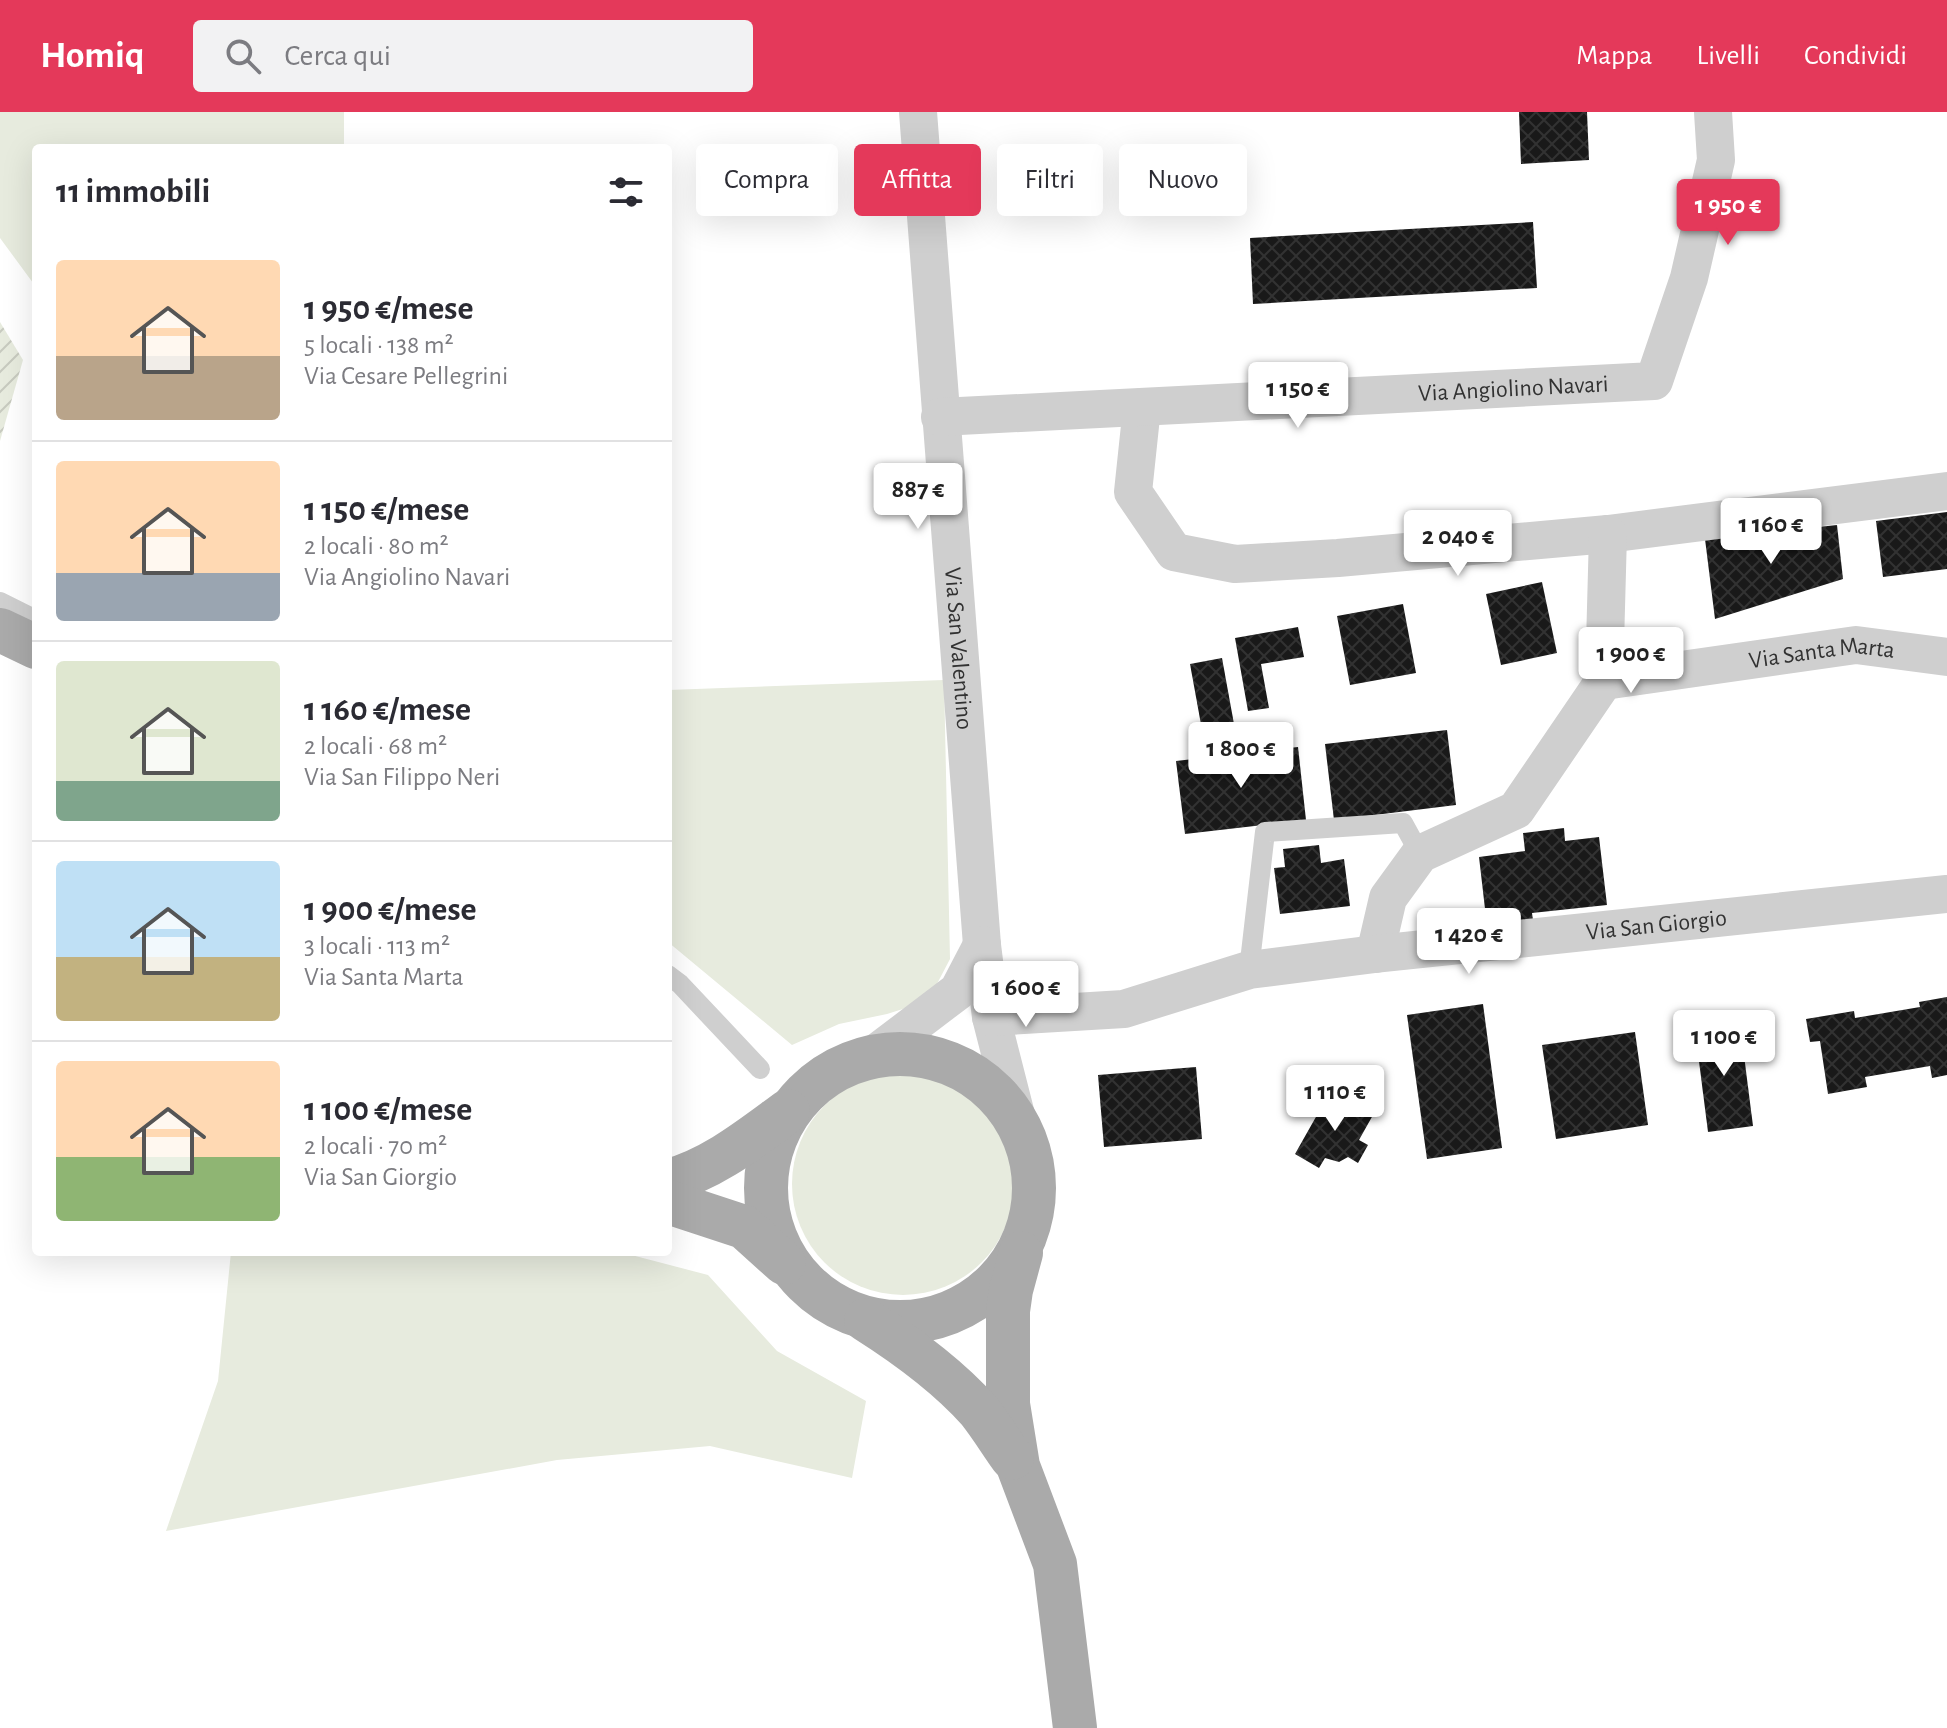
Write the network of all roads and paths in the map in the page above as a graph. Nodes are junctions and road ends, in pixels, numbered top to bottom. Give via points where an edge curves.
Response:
1 (918, 112) edge
2 (1713, 112) edge
3 (1142, 407) junction
4 (940, 417) junction
5 (1947, 491) edge
6 (1608, 534) junction
7 (0, 602) edge
8 (32, 618) edge
9 (0, 630) edge
10 (32, 645) edge
11 (1947, 657) edge
12 (1604, 681) junction
13 (1420, 854) junction
14 (1947, 894) edge
15 (982, 945) junction
16 (1375, 954) junction
17 (1249, 970) junction
18 (672, 978) edge
19 (991, 1017) junction
20 (871, 1057) junction
21 (760, 1069) dead end
22 (790, 1110) junction
23 (1018, 1123) junction
24 (672, 1180) edge
25 (672, 1203) edge
26 (1024, 1240) junction
27 (794, 1273) junction
28 (862, 1318) junction
29 (1018, 1466) junction
30 (1075, 1728) edge

1 - 4 street, Via San Valentino
2 - 3 street, Via Angiolino Navari via 1716,160 1689,278 1654,381
3 - 4 street, Via Angiolino Navari
3 - 6 street via 1133,492 1174,552 1235,564
4 - 15 street, Via San Valentino
5 - 6 street
6 - 12 street
7 - 8 lane
9 - 10 main road
11 - 12 street, Via Santa Marta via 1856,645
12 - 13 street via 1516,810
13 - 16 street via 1388,898
13 - 17 lane via 1403,823 1265,832
14 - 16 street, Via San Giorgio
15 - 19 street, Via San Valentino
15 - 20 street via 958,991
16 - 17 street, Via San Giorgio
17 - 19 street, Via San Giorgio via 1124,1009
18 - 21 lane
19 - 23 street, Via San Valentino
20 - 22 main road via 840,1068
20 - 23 main road via 914,1055 955,1065 991,1089
22 - 24 main road via 722,1157
22 - 27 main road via 771,1149 765,1192 773,1235
23 - 26 main road via 1032,1161 1034,1201
25 - 27 main road via 744,1227
26 - 28 main road via 1004,1274 975,1300 940,1317 902,1323
26 - 29 main road via 1006,1334 1008,1404
27 - 28 main road via 825,1301
28 - 29 main road via 945,1378 979,1412
29 - 30 main road via 1055,1564

